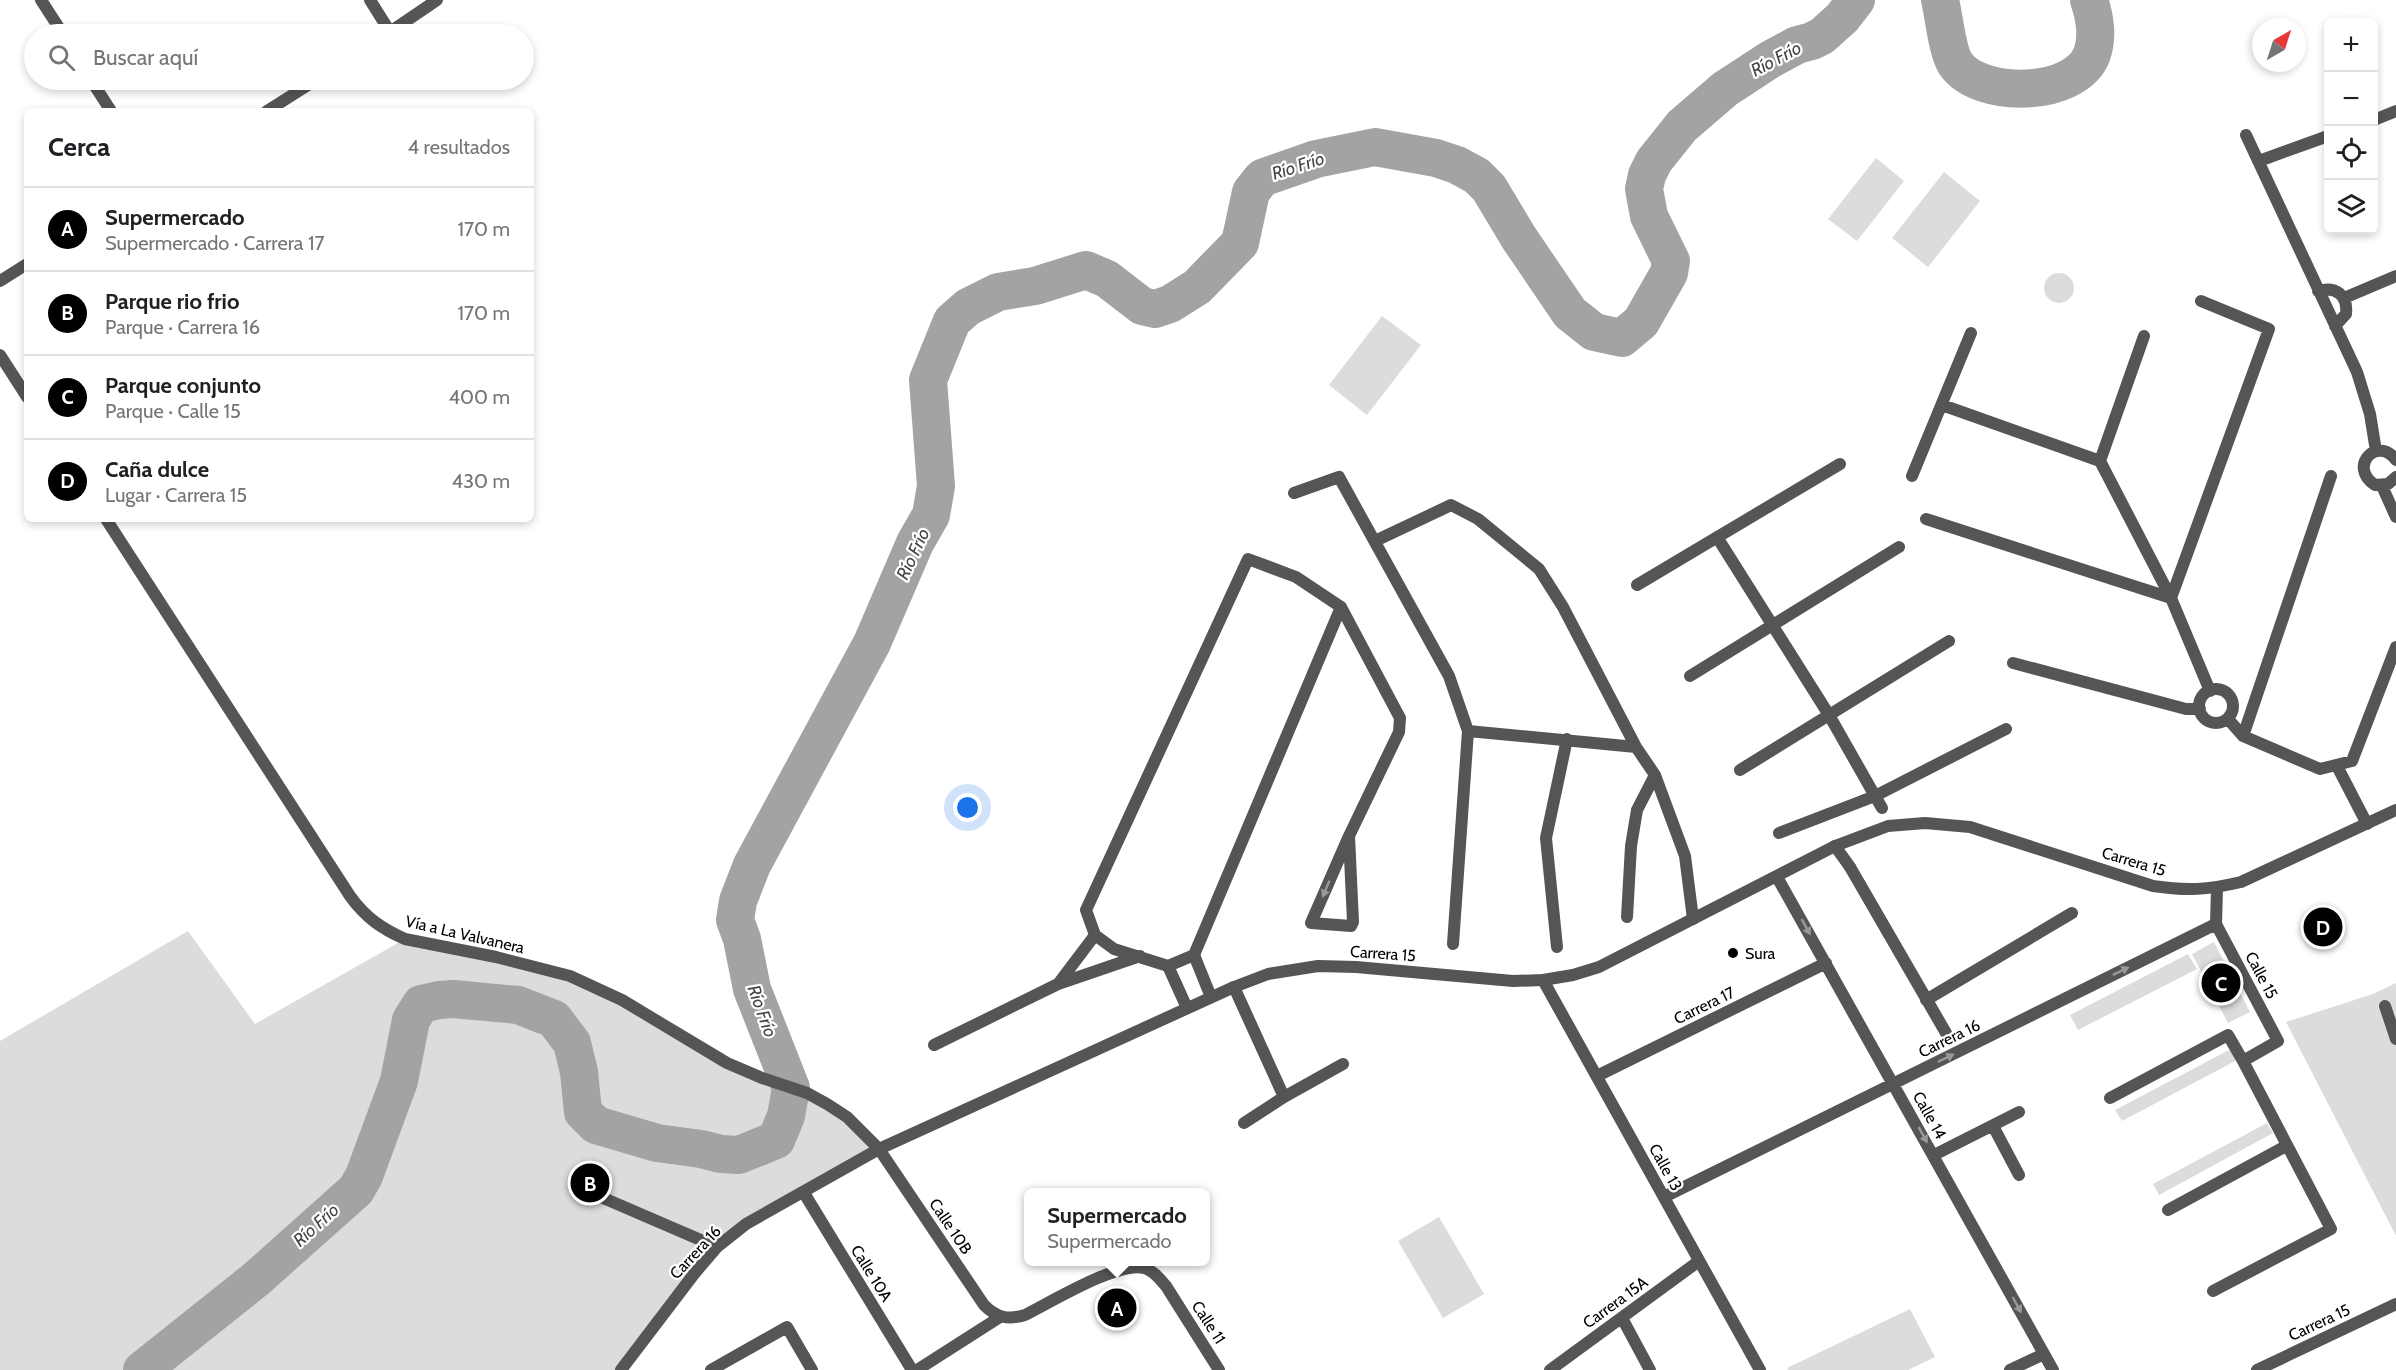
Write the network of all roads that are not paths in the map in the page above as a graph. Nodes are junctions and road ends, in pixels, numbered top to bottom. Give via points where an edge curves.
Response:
1 (41, 0) edge
2 (370, 0) edge
3 (437, 0) edge
4 (57, 24) edge
5 (383, 24) edge
6 (402, 24) edge
7 (97, 90) edge
8 (300, 90) edge
9 (109, 108) edge
10 (272, 108) edge
11 (2396, 111) edge
12 (2378, 118) edge
13 (2246, 135) dead end
14 (2324, 137) edge
15 (2259, 161) junction
16 (24, 266) edge
17 (2396, 276) edge
18 (0, 281) edge
19 (2318, 291) junction
20 (2344, 298) junction
21 (2201, 301) dead end
22 (2335, 326) junction
23 (1971, 333) dead end
24 (2144, 336) dead end
25 (0, 355) edge
26 (24, 392) edge
27 (1942, 405) junction
28 (2376, 451) junction
29 (2396, 460) edge
30 (2100, 461) junction
31 (1840, 464) dead end
32 (1912, 476) dead end
33 (2331, 476) dead end
34 (2396, 477) edge
35 (2382, 486) junction
36 (1294, 493) dead end
37 (2396, 517) edge
38 (1926, 519) dead end
39 (108, 522) edge
40 (1717, 537) junction
41 (1375, 541) junction
42 (1899, 547) dead end
43 (1637, 585) dead end
44 (2171, 598) junction
45 (1341, 607) junction
46 (1773, 624) junction
47 (1949, 641) dead end
48 (2396, 647) edge
49 (2013, 663) dead end
50 (1690, 676) dead end
51 (2210, 691) junction
52 (2200, 709) junction
53 (1829, 715) junction
54 (2228, 719) junction
55 (2006, 729) dead end
56 (1468, 731) junction
57 (2243, 736) junction
58 (1567, 739) junction
59 (1636, 747) junction
60 (2337, 766) junction
61 (1740, 770) dead end
62 (1654, 775) junction
63 (1875, 796) junction
64 (2396, 810) edge
65 (2367, 824) junction
66 (1888, 826) junction
67 (1779, 833) dead end
68 (1349, 836) junction
69 (1835, 846) junction
70 (1777, 876) junction
71 (2217, 888) junction
72 (2072, 913) dead end
73 (1627, 918) dead end
74 (1693, 919) junction
75 (2216, 924) junction
76 (1095, 934) junction
77 (1453, 944) dead end
78 (1557, 947) dead end
79 (1194, 955) junction
80 (1140, 956) junction
81 (1826, 963) junction
82 (1168, 966) junction
83 (1543, 980) junction
84 (1058, 984) junction
85 (1234, 987) junction
86 (1210, 998) junction
87 (1926, 1000) junction
88 (2385, 1006) dead end
89 (1187, 1008) junction
90 (1946, 1034) dead end
91 (2396, 1039) edge
92 (934, 1045) dead end
93 (2243, 1061) junction
94 (1343, 1064) dead end
95 (1597, 1076) junction
96 (1894, 1084) junction
97 (1284, 1097) junction
98 (2110, 1098) dead end
99 (2019, 1112) dead end
100 (1244, 1124) dead end
101 (1993, 1126) junction
102 (2286, 1146) junction
103 (879, 1149) junction
104 (1934, 1155) junction
105 (2019, 1174) dead end
106 (587, 1191) dead end
107 (804, 1193) junction
108 (1664, 1197) junction
109 (2168, 1210) dead end
110 (717, 1247) junction
111 (1699, 1261) junction
112 (2212, 1291) dead end
113 (2396, 1304) edge
114 (1000, 1317) junction
115 (1622, 1318) junction
116 (2044, 1354) junction
117 (621, 1370) edge
118 (711, 1370) edge
119 (812, 1370) edge
120 (914, 1370) edge
121 (1220, 1370) edge
122 (1550, 1370) edge
123 (1650, 1370) edge
124 (1761, 1370) edge
125 (2010, 1370) edge
126 (2053, 1370) edge
127 (2257, 1370) edge

1 - 4 street
2 - 5 street
3 - 6 street
7 - 9 street
8 - 10 street
11 - 12 street
13 - 15 street
14 - 15 street
15 - 19 street
16 - 18 street
17 - 20 street
19 - 20 street via 2327,288
19 - 22 street
20 - 22 street via 2346,314
21 - 44 street via 2269,329
22 - 28 street via 2364,391
23 - 27 street
24 - 30 street
25 - 26 street
27 - 30 street
27 - 32 street
28 - 29 street via 2390,453
28 - 35 street via 2365,460 2364,475
30 - 44 street
31 - 40 street
33 - 57 street
34 - 35 street
35 - 37 street
36 - 41 street via 1339,477
38 - 44 street
39 - 103 street, Vía a La Valvanera via 350,896 370,920 405,939 496,957 580,980 622,1000 727,1063 807,1093 847,1117
40 - 43 street
40 - 46 street
41 - 56 street via 1449,676
41 - 59 street via 1451,505 1478,519 1539,569
42 - 46 street
44 - 51 street
45 - 68 street via 1400,718 1399,732
45 - 76 street via 1296,577 1248,559 1086,910
45 - 79 street
46 - 50 street
46 - 53 street
47 - 53 street
48 - 60 street via 2352,761
49 - 52 street via 2186,710
51 - 52 street via 2200,702
51 - 54 street via 2225,692 2231,697 2232,713
52 - 54 street via 2208,721
53 - 61 street
53 - 63 street
54 - 57 street
55 - 63 street
56 - 58 street
56 - 77 street
57 - 60 street via 2320,769
58 - 59 street
58 - 78 street via 1546,838
59 - 62 street
60 - 65 street
62 - 73 street via 1637,810
62 - 74 street via 1685,856
63 - 66 street
63 - 67 street
64 - 65 street, Carrera 15
65 - 71 street, Carrera 15 via 2263,873
66 - 69 street, Carrera 15
66 - 71 street, Carrera 15 via 1925,823 1970,827 2153,886 2184,891
68 -> 68 street via 1340,857 1311,922 1351,926 1353,922
69 - 70 street, Carrera 15
69 - 87 street
70 - 74 street, Carrera 15
70 -> 81 street, Calle 14
71 - 75 street
72 - 87 street
74 - 83 street, Carrera 15 via 1599,967
75 - 93 street, Calle 15 via 2278,1041
96 -> 75 street, Carrera 16
76 - 80 street via 1114,949
76 - 84 street
79 - 82 street
79 - 86 street
80 - 82 street
80 - 84 street
81 - 95 street, Carrera 17
81 - 96 street, Calle 14
82 - 89 street
83 - 85 street, Carrera 15 via 1318,966 1268,974
83 - 95 street, Calle 13
84 - 92 street
85 - 86 street, Carrera 15
85 - 97 street
86 - 89 street, Carrera 15
87 - 90 street
88 - 91 street
89 - 103 street, Carrera 15
93 - 98 street via 2228,1035
93 - 102 street
94 - 97 street
95 - 108 street, Calle 13
96 -> 104 street, Calle 14
96 - 108 street, Carrera 16
97 - 100 street
99 - 101 street
101 - 104 street
101 - 105 street
102 - 109 street
102 - 112 street via 2331,1229
103 - 107 street, Carrera 16
103 - 114 street, Calle 10B via 984,1305
104 -> 116 street, Calle 14
106 - 110 street
107 - 110 street, Carrera 16 via 746,1224
107 - 120 street, Calle 10A
108 - 111 street, Calle 13
110 - 117 street, Carrera 16
111 - 115 street, Carrera 15A
111 - 124 street, Calle 13
113 - 127 street, Carrera 15
114 - 120 street
114 - 121 street, Calle 11 via 1025,1315 1123,1268 1144,1268 1166,1286
115 - 122 street, Carrera 15A
115 - 123 street
116 - 125 street
116 - 126 street, Calle 14
118 - 119 street via 787,1327

